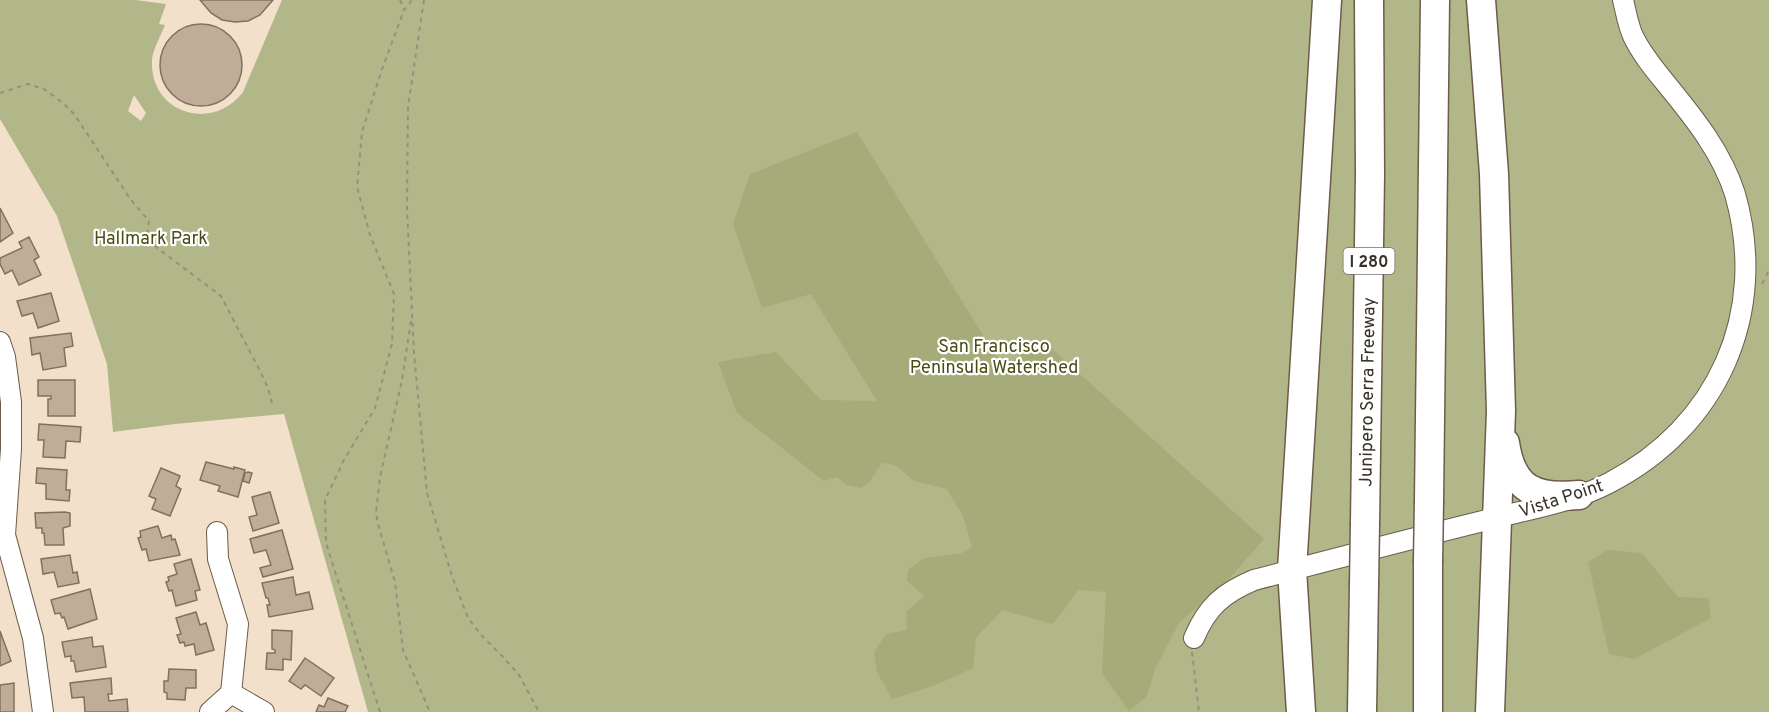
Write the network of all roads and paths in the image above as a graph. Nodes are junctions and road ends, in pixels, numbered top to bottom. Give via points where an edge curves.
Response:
1 (400, 0) edge
2 (411, 0) edge
3 (424, 0) edge
4 (1327, 0) edge
5 (1369, 0) edge
6 (1435, 0) edge
7 (1481, 0) edge
8 (1623, 0) edge
9 (404, 10) junction
10 (0, 93) edge
11 (412, 315) junction
12 (0, 342) edge
13 (273, 406) dead end
14 (1501, 411) junction
15 (1580, 495) junction
16 (1496, 517) junction
17 (217, 532) dead end
18 (2, 536) edge
19 (1292, 570) junction
20 (1194, 638) joint
21 (231, 693) junction
22 (43, 712) edge
23 (210, 712) edge
24 (264, 712) edge
25 (380, 712) edge
26 (430, 712) edge
27 (539, 712) edge
28 (1199, 712) edge
29 (1301, 712) edge
30 (1362, 712) edge
31 (1428, 712) edge
32 (1490, 712) edge

1 - 9 path
2 - 9 path
3 - 11 path via 408,107
4 - 19 highway
5 - 30 highway, Junipero Serra Freeway / I 280, bridge
6 - 31 highway, bridge
7 - 14 highway via 1494,174
8 - 15 street, Vista Point via 1632,35 1643,54 1693,118 1724,166 1742,218 1745,299 1740,326 1722,374 1697,413 1648,460 1608,484
9 - 25 path via 362,132 357,187 370,235 394,294 392,344 375,408 325,500 326,543
10 - 13 path via 28,84 44,89 74,114 149,221 147,234 156,247 220,296 259,369
11 - 26 path via 376,513 395,582 403,650
11 - 27 path via 427,493 452,576 468,618 519,675
12 - 18 street via 11,402 11,449
14 - 15 highway via 1510,466 1516,477 1541,494
14 - 16 highway
15 - 16 street, Vista Point
16 - 19 street, Vista Point
16 - 32 highway
17 - 21 street via 218,559 238,624
18 - 22 street via 33,638
19 - 20 street, Vista Point via 1254,580 1224,595 1211,607
19 - 29 highway
20 - 28 path via 1192,663
21 - 23 street
21 - 24 street

